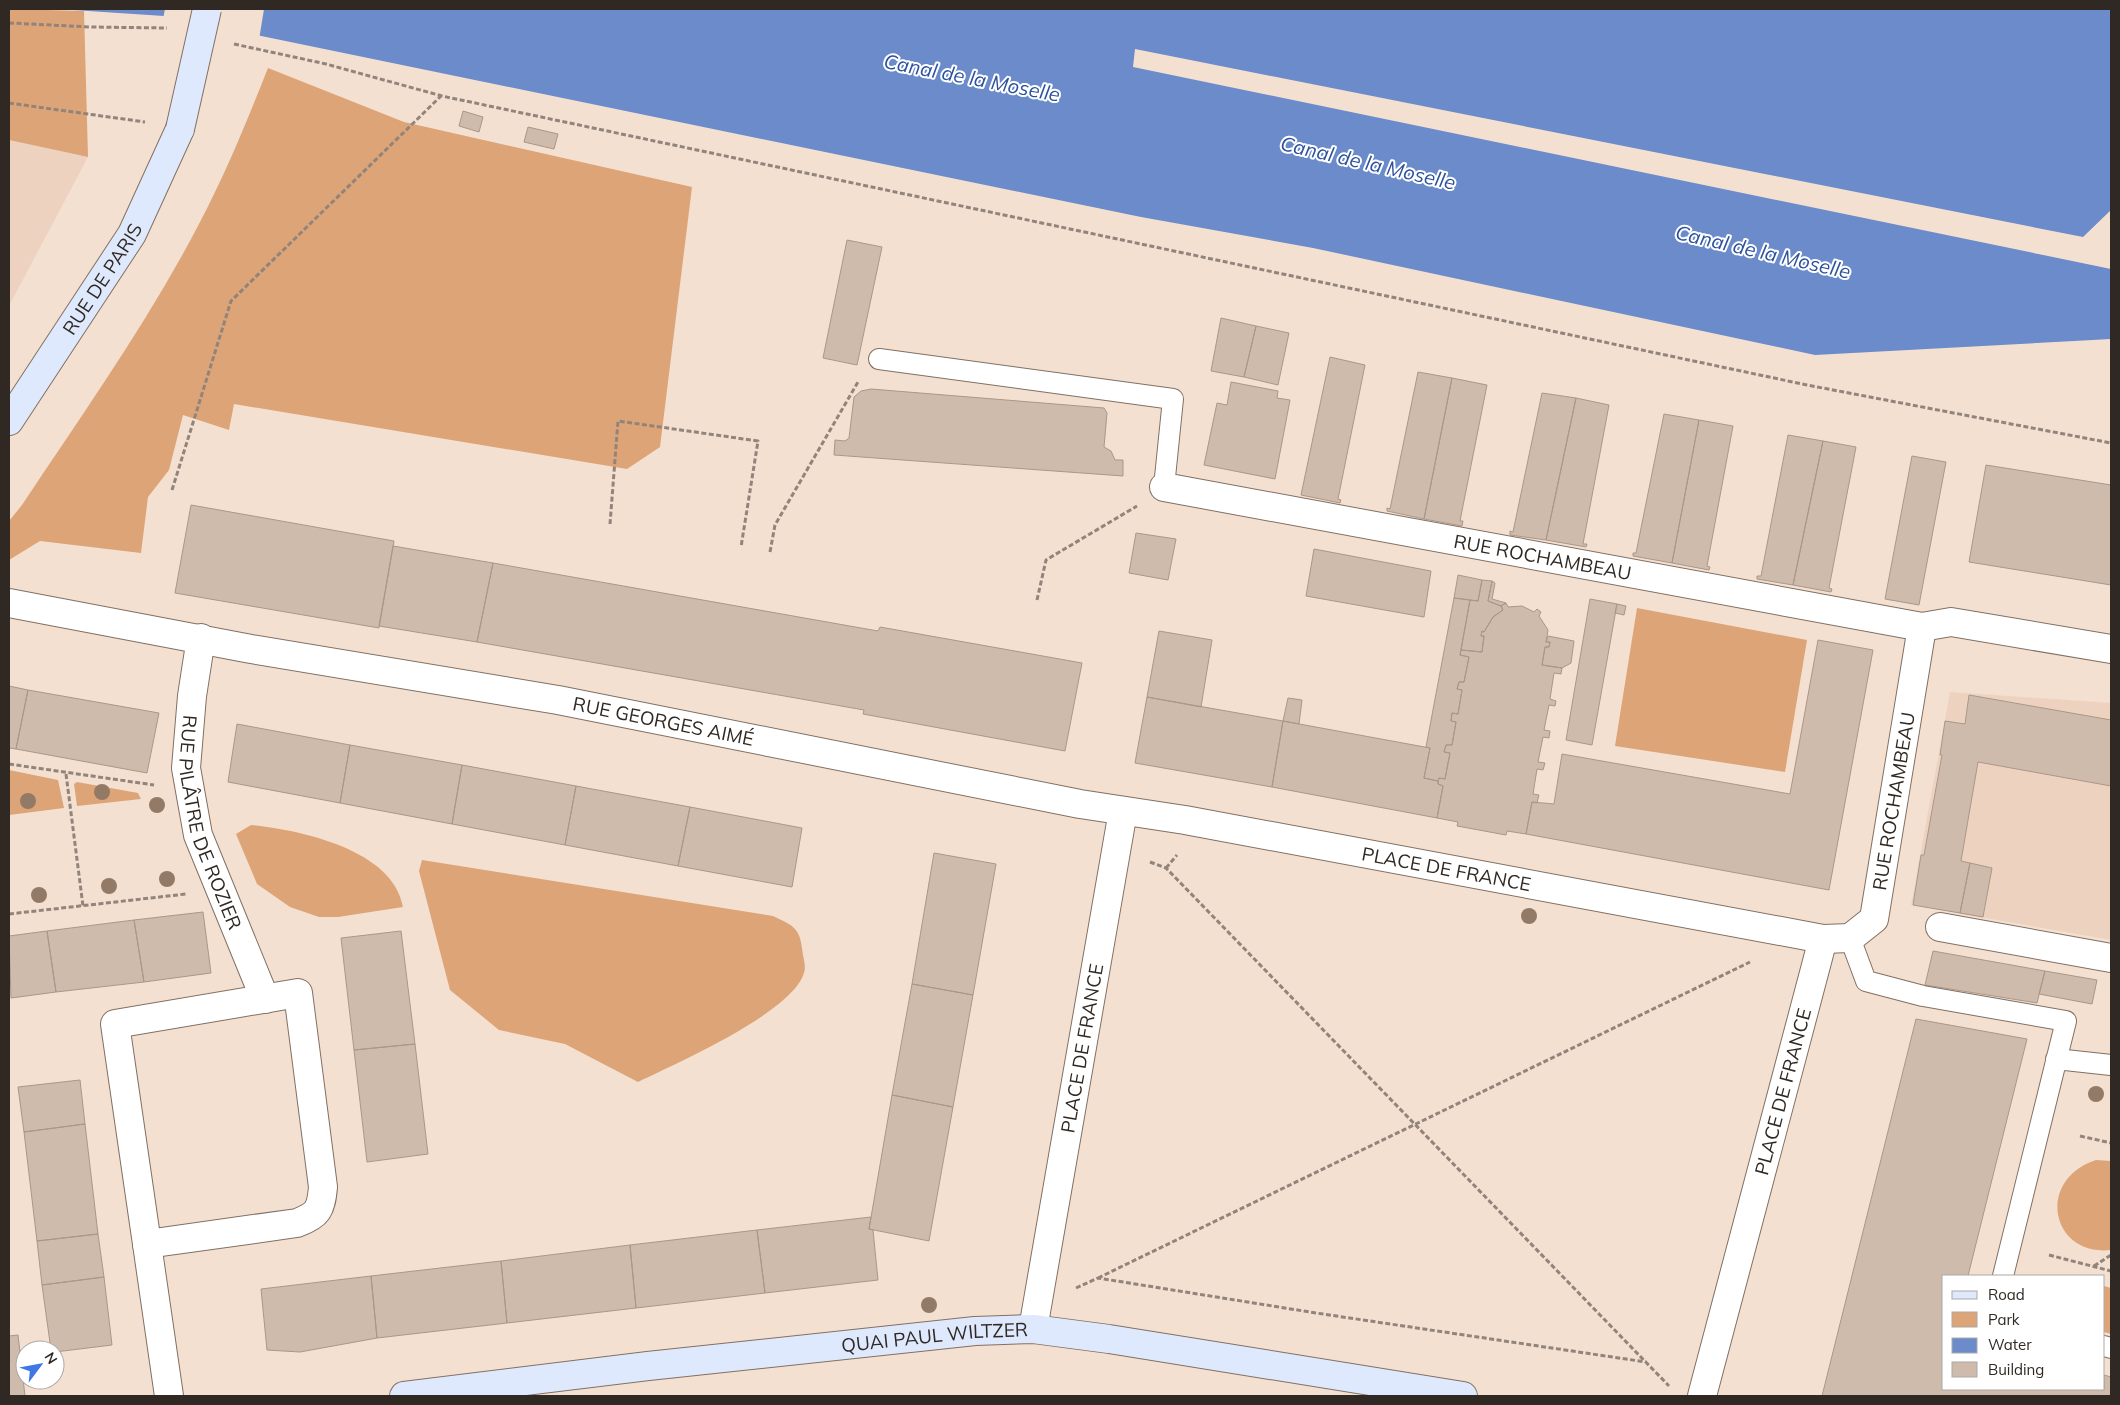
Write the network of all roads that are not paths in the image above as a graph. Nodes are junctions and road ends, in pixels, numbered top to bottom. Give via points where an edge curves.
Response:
1 (207, 9) edge
2 (879, 359) road end
3 (9, 421) edge
4 (1164, 487) joint
5 (9, 603) edge
6 (1922, 627) junction
7 (201, 638) junction
8 (2111, 649) edge
9 (1123, 811) junction
10 (1940, 927) dead end
11 (1850, 938) junction
12 (1823, 939) junction
13 (2111, 958) edge
14 (265, 999) junction
15 (2056, 1059) junction
16 (2111, 1065) edge
17 (147, 1244) junction
18 (2003, 1275) edge
19 (1033, 1329) junction
20 (169, 1396) edge
21 (404, 1396) edge
22 (1464, 1396) edge
23 (1702, 1396) edge

1 - 3 street, RUE DE PARIS, bridge via 180,129 132,234
2 - 4 lane via 1173,399
4 - 6 street, RUE ROCHAMBEAU
5 - 7 street, RUE GEORGES AIMÉ
6 - 8 street, RUE ROCHAMBEAU via 1951,622
6 - 11 street, RUE ROCHAMBEAU via 1874,919
7 - 9 street, RUE GEORGES AIMÉ via 558,700
7 - 14 street, RUE PILÂTRE DE ROZIER via 186,768 198,835
9 - 12 street, PLACE DE FRANCE
9 - 19 street, PLACE DE FRANCE
10 - 13 street
11 - 12 street
11 - 15 lane via 1866,981 1923,996 2066,1021
12 - 23 street, PLACE DE FRANCE
14 - 17 street via 116,1024
14 - 17 street via 298,993 323,1187 322,1204 313,1217 297,1223
15 - 16 lane
15 - 18 lane
17 - 20 street
19 - 21 street, QUAI PAUL WILTZER via 975,1331
19 - 22 street, QUAI PAUL WILTZER

